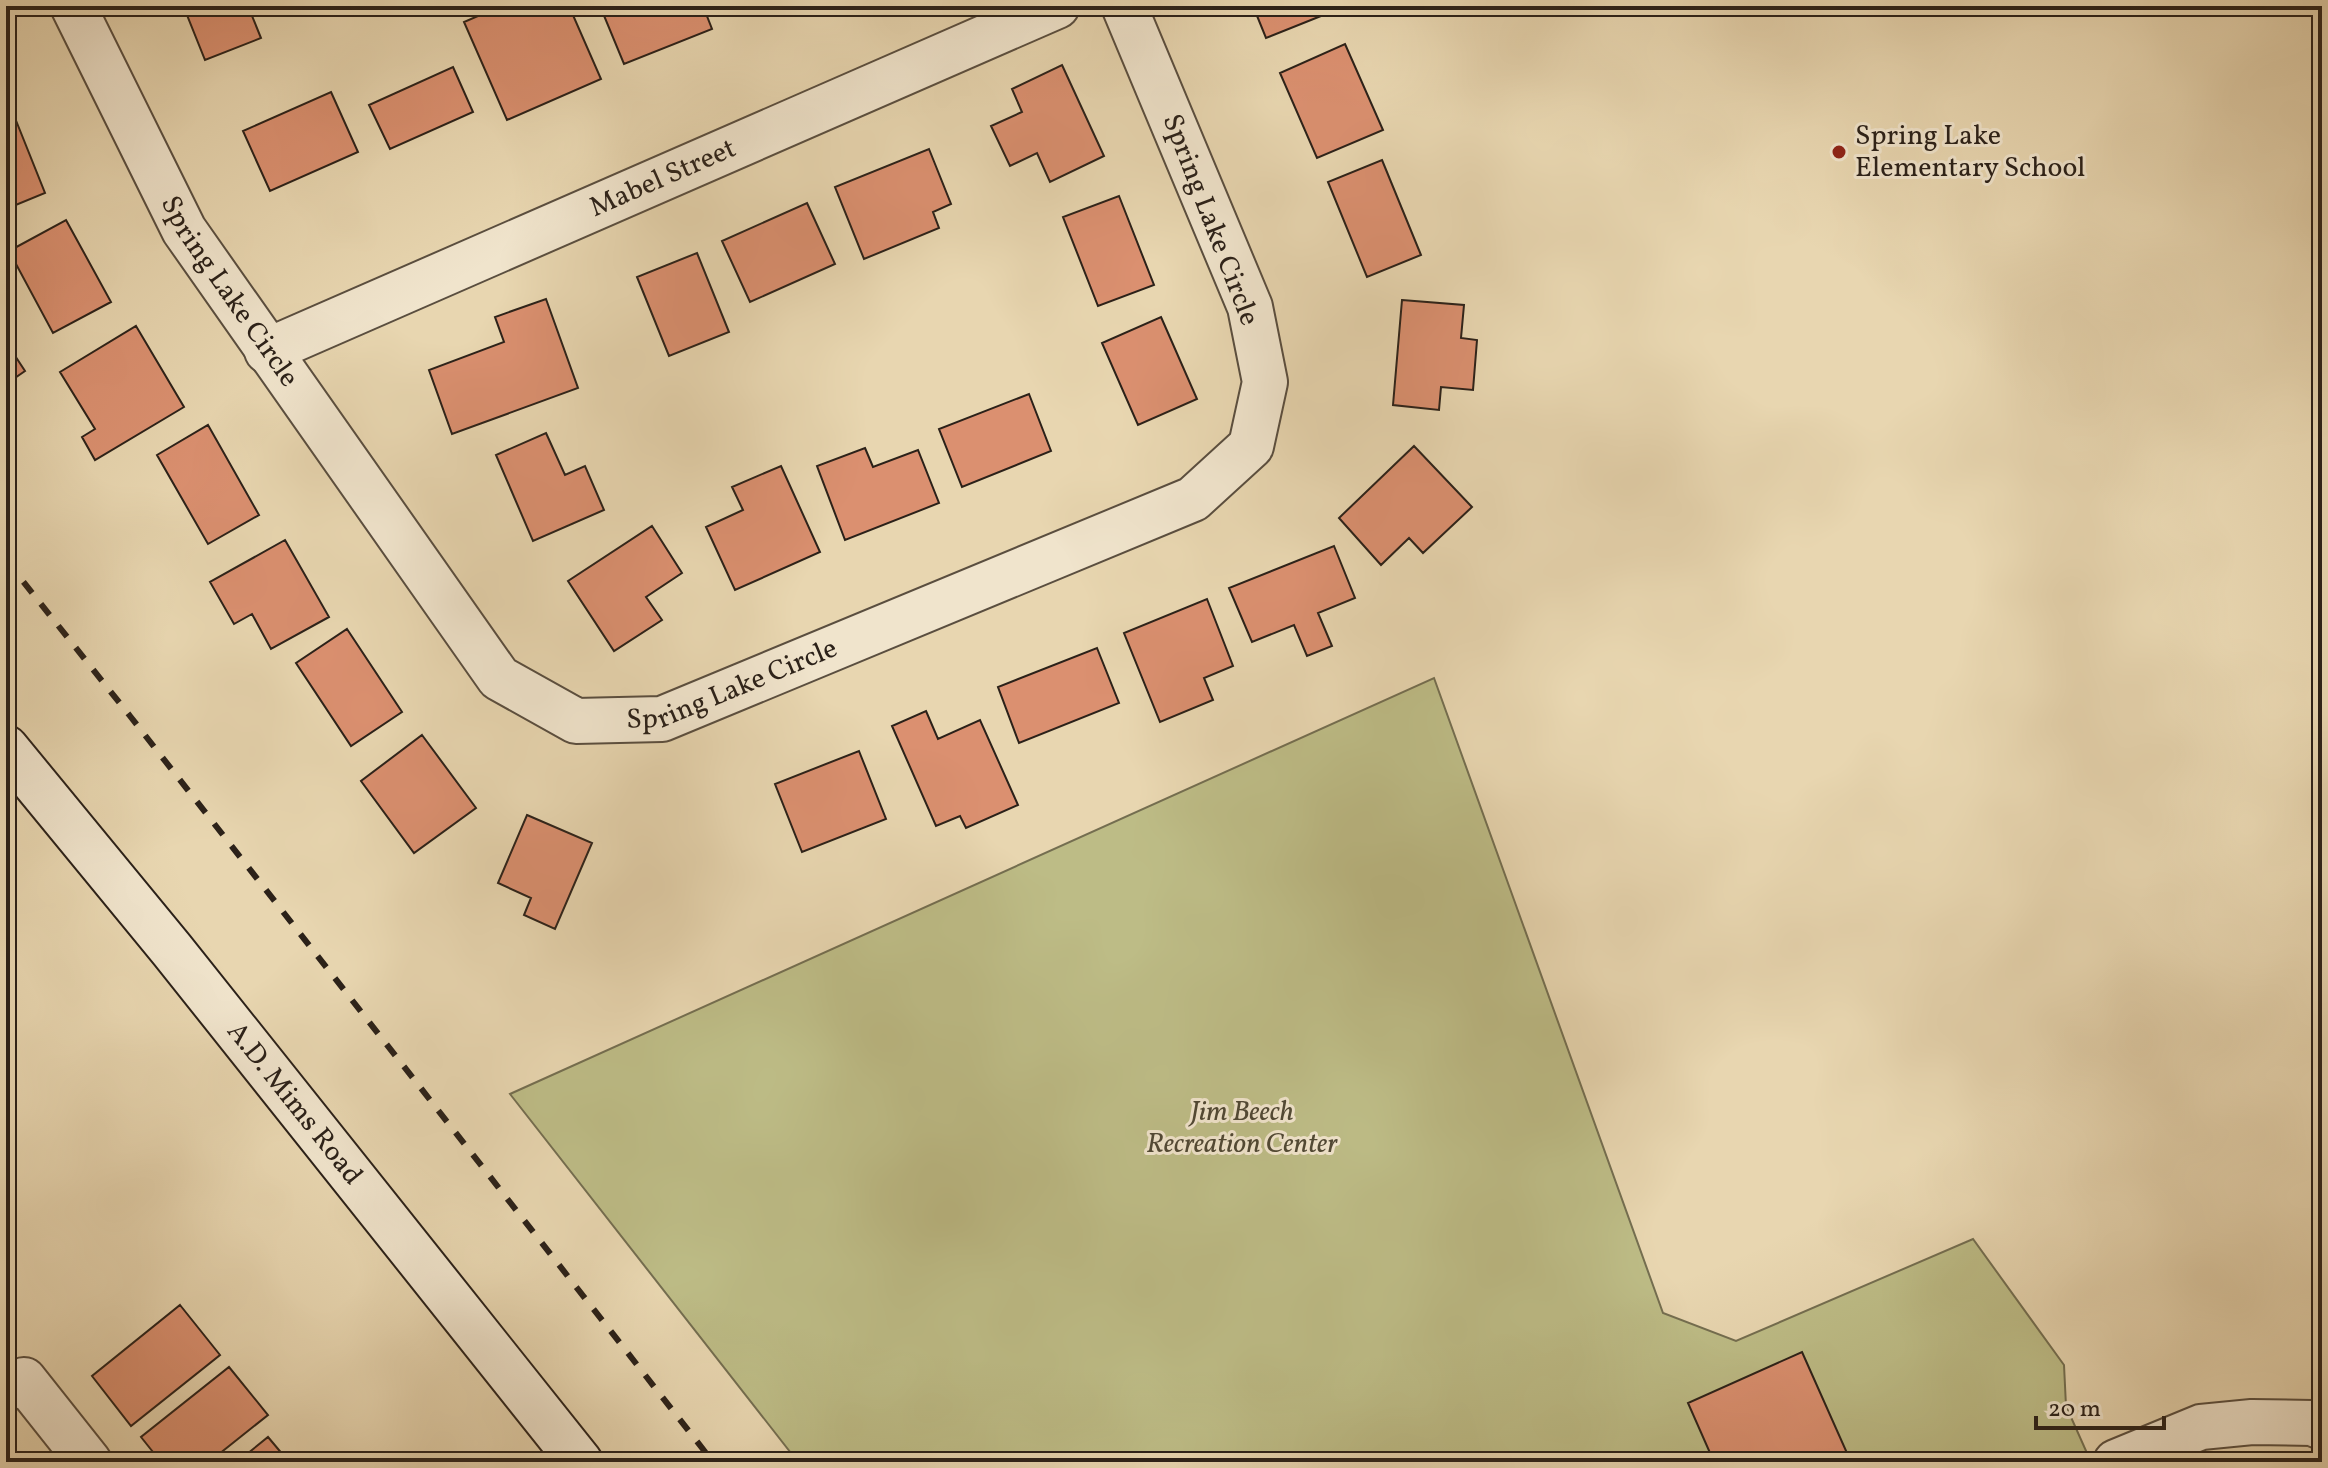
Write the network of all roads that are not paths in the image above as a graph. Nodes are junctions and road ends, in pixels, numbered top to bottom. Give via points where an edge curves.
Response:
1 (73, 6) edge
2 (1057, 6) edge
3 (1124, 6) edge
4 (267, 351) junction
5 (6, 748) edge
6 (6, 1389) edge
7 (2322, 1427) edge
8 (89, 1462) edge
9 (580, 1462) edge
10 (2116, 1462) edge

1 - 4 street, Spring Lake Circle via 184,230
2 - 4 street, Mabel Street
3 - 4 street, Spring Lake Circle via 1250,307 1265,382 1251,446 1193,499 662,719 576,721 499,678
5 - 9 street, A.D. Mims Road
6 - 8 street via 24,1380
7 - 10 street via 2252,1422 2201,1427

